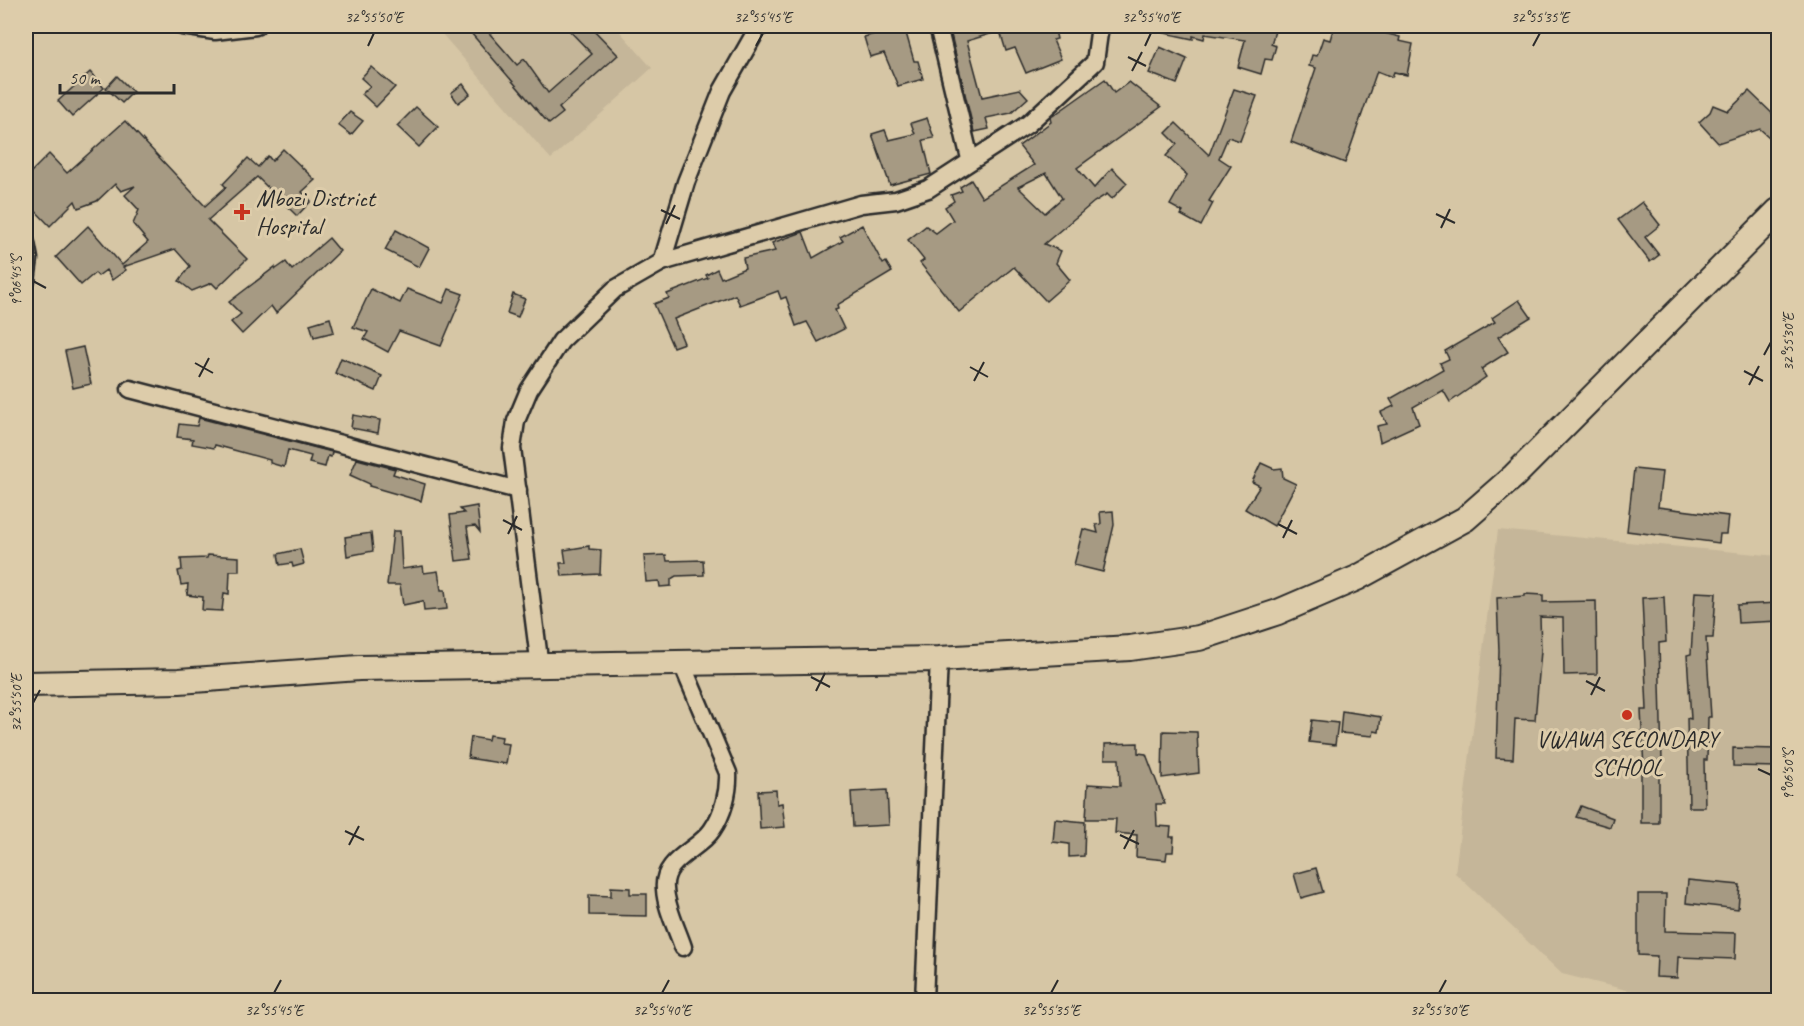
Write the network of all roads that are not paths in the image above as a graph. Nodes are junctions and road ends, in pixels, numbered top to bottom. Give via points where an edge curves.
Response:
1 (182, 26) edge
2 (256, 26) edge
3 (759, 26) edge
4 (938, 26) edge
5 (1100, 26) edge
6 (970, 159) junction
7 (1779, 211) edge
8 (26, 243) edge
9 (662, 262) junction
10 (26, 281) edge
11 (130, 389) dead end
12 (518, 490) junction
13 (939, 659) junction
14 (682, 664) junction
15 (540, 667) junction
16 (26, 684) edge
17 (682, 947) dead end
18 (924, 1000) edge

1 - 2 street via 215,31
3 - 9 street via 722,91 686,182
4 - 6 street
5 - 6 street via 1095,62 1028,124
6 - 9 street via 928,189 896,200 861,204
7 - 13 highway via 1514,476 1465,519 1357,578 1278,612 1198,638 1130,648
8 - 10 street
9 - 12 street via 615,289 561,341 529,390 516,421 512,448
11 - 12 street
12 - 15 street
13 - 14 highway
13 - 18 street
14 - 15 highway
14 - 17 street via 728,773 729,788 711,831 668,872 664,889
15 - 16 highway via 359,668 179,681

